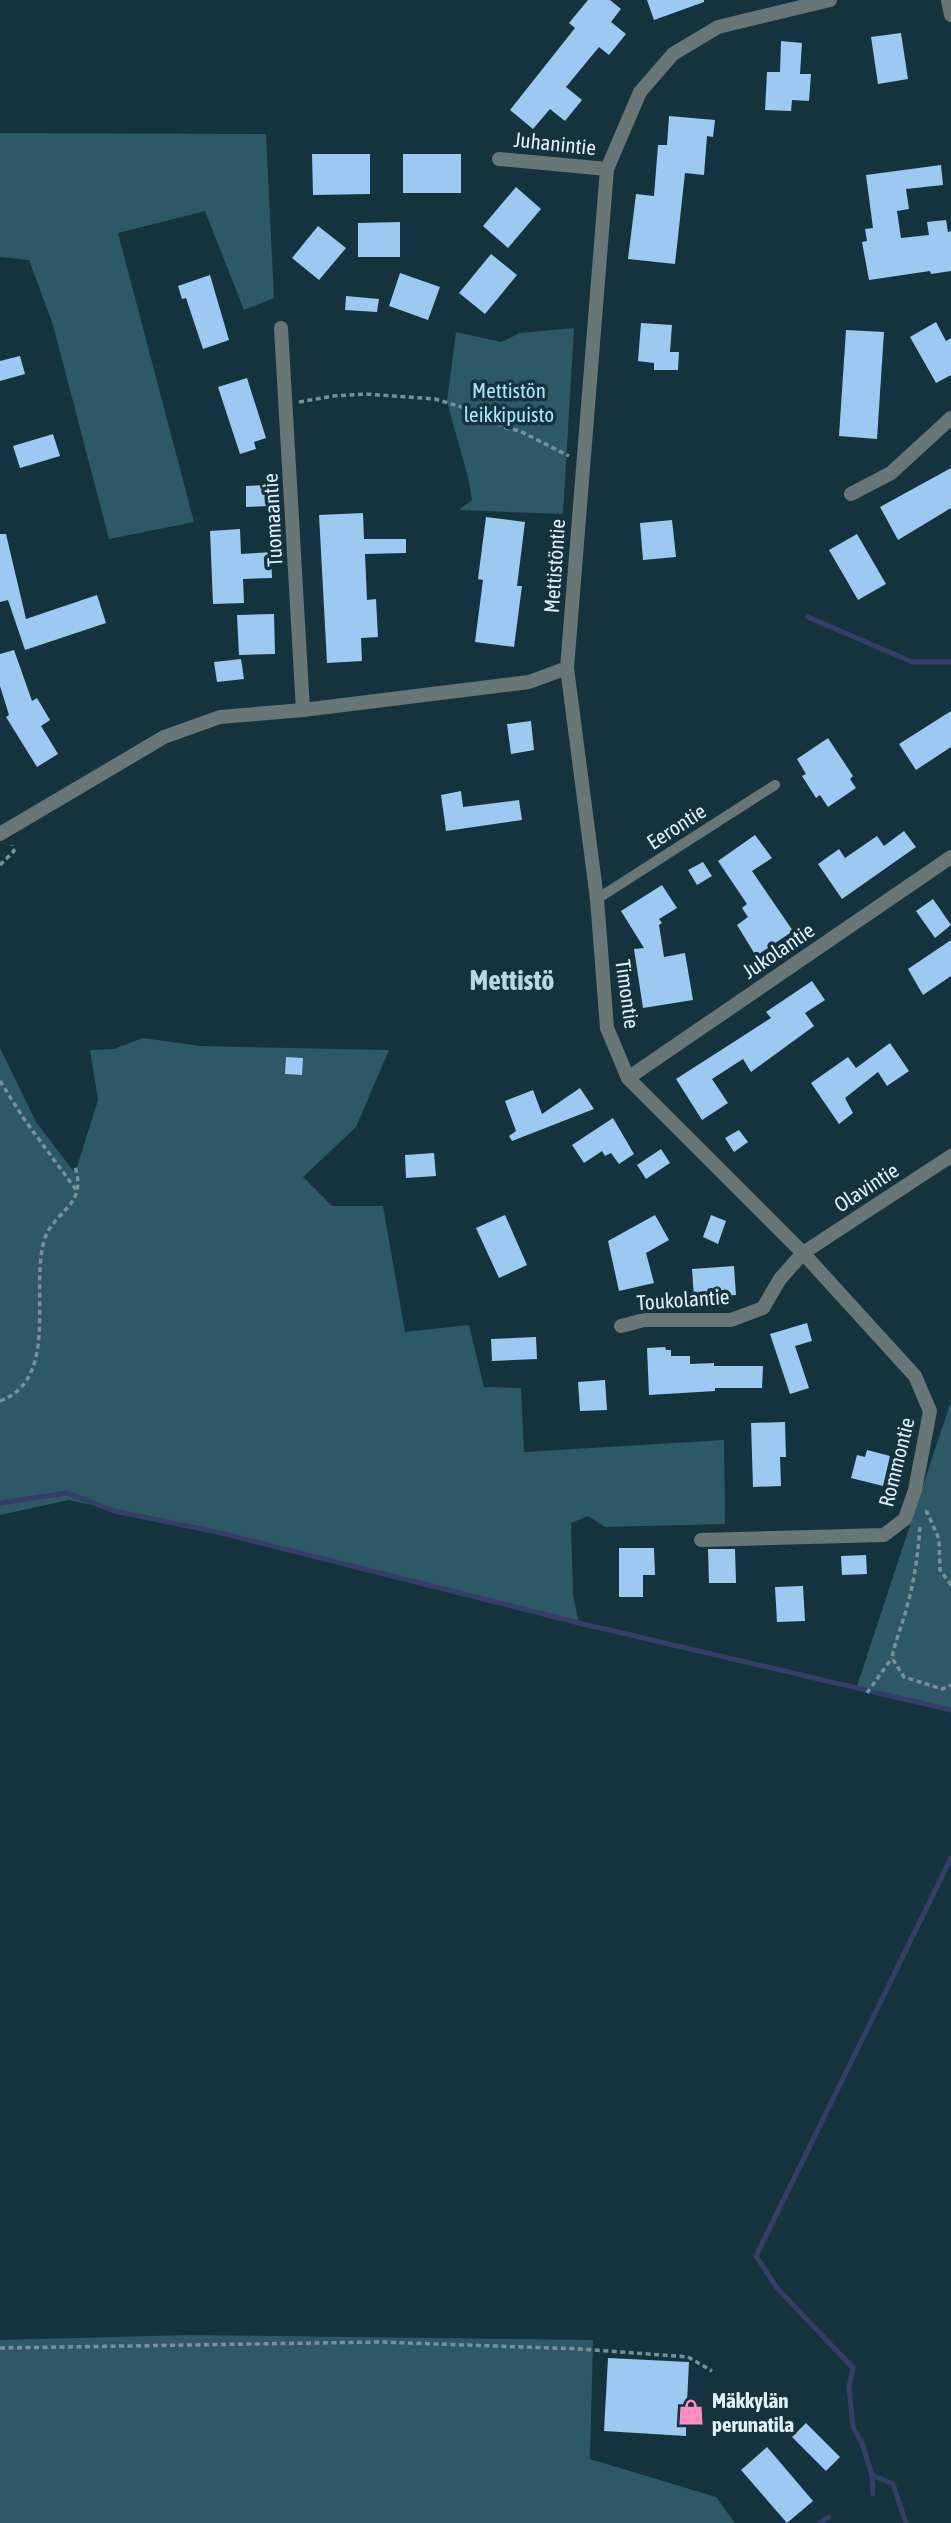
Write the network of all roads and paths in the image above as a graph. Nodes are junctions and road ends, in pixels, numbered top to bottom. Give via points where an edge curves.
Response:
1 (831, 0) edge
2 (948, 0) edge
3 (951, 15) edge
4 (499, 159) dead end
5 (607, 169) junction
6 (281, 328) dead end
7 (286, 404) junction
8 (951, 418) edge
9 (583, 463) junction
10 (851, 494) dead end
11 (567, 668) junction
12 (303, 710) junction
13 (775, 785) dead end
14 (0, 834) edge
15 (951, 858) edge
16 (597, 899) junction
17 (628, 1078) junction
18 (0, 1081) edge
19 (951, 1156) edge
20 (75, 1167) dead end
21 (76, 1191) junction
22 (803, 1253) junction
23 (621, 1326) dead end
24 (0, 1401) edge
25 (701, 1540) dead end
26 (951, 1585) edge
27 (892, 1658) junction
28 (951, 1685) edge
29 (867, 1693) dead end
30 (0, 2348) edge
31 (712, 2371) dead end

1 - 5 street, Mettistöntie via 718,27 673,54 640,92
2 - 3 street
4 - 5 street, Juhanintie
5 - 9 street, Mettistöntie
6 - 7 street, Tuomaantie
7 - 9 path via 366,394 435,399 478,412
7 - 12 street, Tuomaantie
8 - 10 street via 891,473
9 - 11 street, Mettistöntie
11 - 12 street via 529,682
11 - 16 street, Timontie
12 - 14 street via 220,717 164,737
13 - 16 lane, Eerontie
15 - 17 street, Jukolantie
16 - 17 street, Timontie via 607,1028
17 - 22 street, Timontie
18 - 21 path
19 - 22 street, Olavintie
20 - 21 path
21 - 24 path via 75,1201 44,1240 37,1360 29,1380 12,1397
22 - 23 street, Toukolantie via 763,1308 731,1320 644,1320
22 - 25 street, Rommontie via 915,1376 930,1411 905,1519 884,1535
26 - 27 path via 940,1570 939,1539 927,1513 921,1511 918,1555
27 - 28 path via 904,1677 942,1689
27 - 29 path
30 - 31 path via 379,2342 688,2357

